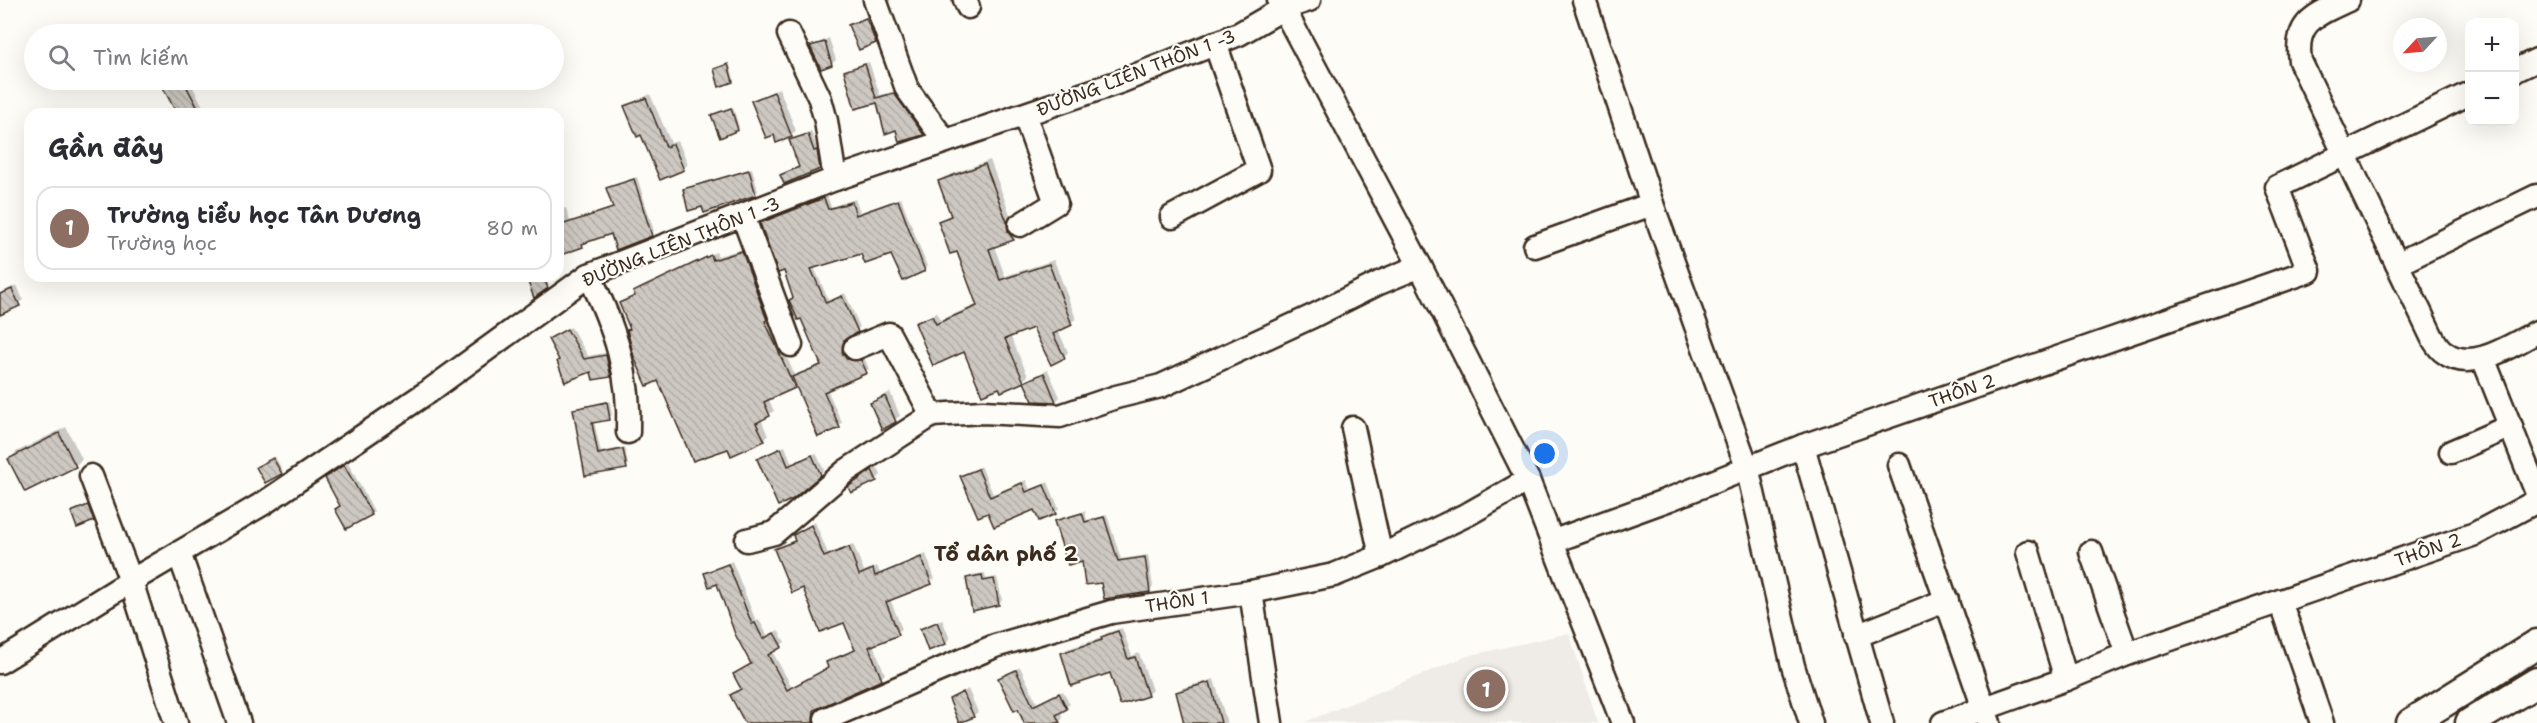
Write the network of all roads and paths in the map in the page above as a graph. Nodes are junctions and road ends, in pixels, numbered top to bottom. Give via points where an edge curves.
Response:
1 (875, 0) edge
2 (1309, 0) edge
3 (1584, 0) edge
4 (2348, 0) edge
5 (1282, 4) edge
6 (789, 34) dead end
7 (1215, 43) junction
8 (2537, 60) edge
9 (2519, 69) edge
10 (2465, 95) edge
11 (1025, 116) junction
12 (945, 141) junction
13 (2344, 154) junction
14 (835, 179) junction
15 (2537, 196) edge
16 (1652, 204) junction
17 (743, 216) junction
18 (1172, 217) dead end
19 (1020, 225) dead end
20 (1535, 246) dead end
21 (2397, 264) junction
22 (1420, 266) junction
23 (589, 275) junction
24 (2537, 332) edge
25 (791, 345) dead end
26 (855, 348) dead end
27 (2483, 358) junction
28 (932, 415) junction
29 (2511, 426) junction
30 (1353, 428) dead end
31 (628, 432) dead end
32 (1803, 446) junction
33 (2451, 452) dead end
34 (1899, 465) dead end
35 (1747, 467) junction
36 (91, 476) dead end
37 (1528, 480) junction
38 (2537, 493) edge
39 (2537, 501) edge
40 (747, 540) dead end
41 (1554, 541) junction
42 (2028, 552) dead end
43 (2091, 552) dead end
44 (179, 553) junction
45 (1381, 556) junction
46 (131, 581) junction
47 (1251, 591) junction
48 (1947, 600) junction
49 (2280, 601) junction
50 (1856, 636) junction
51 (2537, 644) edge
52 (2127, 654) junction
53 (0, 662) edge
54 (2066, 680) junction
55 (2537, 682) edge
56 (1986, 717) edge
57 (176, 723) edge
58 (239, 723) edge
59 (828, 723) edge
60 (1271, 723) edge
61 (1623, 723) edge
62 (1811, 723) edge
63 (1882, 723) edge
64 (1943, 723) edge
65 (2322, 723) edge
66 (2412, 723) edge
67 (2470, 723) edge

1 - 12 street via 907,89
2 - 5 street, ĐƯỜNG LIÊN THÔN 1 -3
3 - 16 street
4 - 13 street via 2319,14 2301,29 2298,46 2300,61
5 - 7 street, ĐƯỜNG LIÊN THÔN 1 -3 via 1239,34
5 - 22 street
6 - 14 street via 820,99
7 - 11 street, ĐƯỜNG LIÊN THÔN 1 -3
7 - 18 street via 1259,170
8 - 9 street
10 - 13 street
11 - 12 street, ĐƯỜNG LIÊN THÔN 1 -3
11 - 19 street via 1056,203
12 - 14 street, ĐƯỜNG LIÊN THÔN 1 -3
13 - 21 street
13 - 32 street, THÔN 2 via 2277,187 2309,271
14 - 17 street, ĐƯỜNG LIÊN THÔN 1 -3
15 - 21 street
16 - 20 street
16 - 35 street
17 - 23 street, ĐƯỜNG LIÊN THÔN 1 -3
17 - 25 street
21 - 27 street via 2432,337 2444,352 2461,361
22 - 28 street via 1161,386 1116,396 1060,416 983,412
22 - 37 street
23 - 31 street via 611,320 622,360 629,405
23 - 44 street, ĐƯỜNG LIÊN THÔN 1 -3 via 432,389 264,503
24 - 27 street
26 - 28 street via 889,334
27 - 29 street
28 - 40 street via 846,471 774,533
29 - 33 street
29 - 38 street
30 - 45 street
32 - 35 street
32 - 50 street
34 - 48 street
35 - 41 street
35 - 62 street via 1793,666
36 - 46 street
37 - 41 street
37 - 45 street, THÔN 1
39 - 49 street, THÔN 2 via 2475,534
41 - 61 street
42 - 54 street
43 - 52 street
44 - 46 street, ĐƯỜNG LIÊN THÔN 1 -3
44 - 58 street
45 - 47 street, THÔN 1 via 1334,575
46 - 53 street, ĐƯỜNG LIÊN THÔN 1 -3
46 - 57 street
47 - 59 street, THÔN 1 via 1111,612 995,646 826,719
47 - 60 street
48 - 50 street
48 - 56 street
49 - 52 street, THÔN 2
49 - 65 street
50 - 63 street
51 - 66 main road
52 - 54 street, THÔN 2
54 - 56 street, THÔN 2
55 - 67 main road
56 - 64 street, THÔN 2

